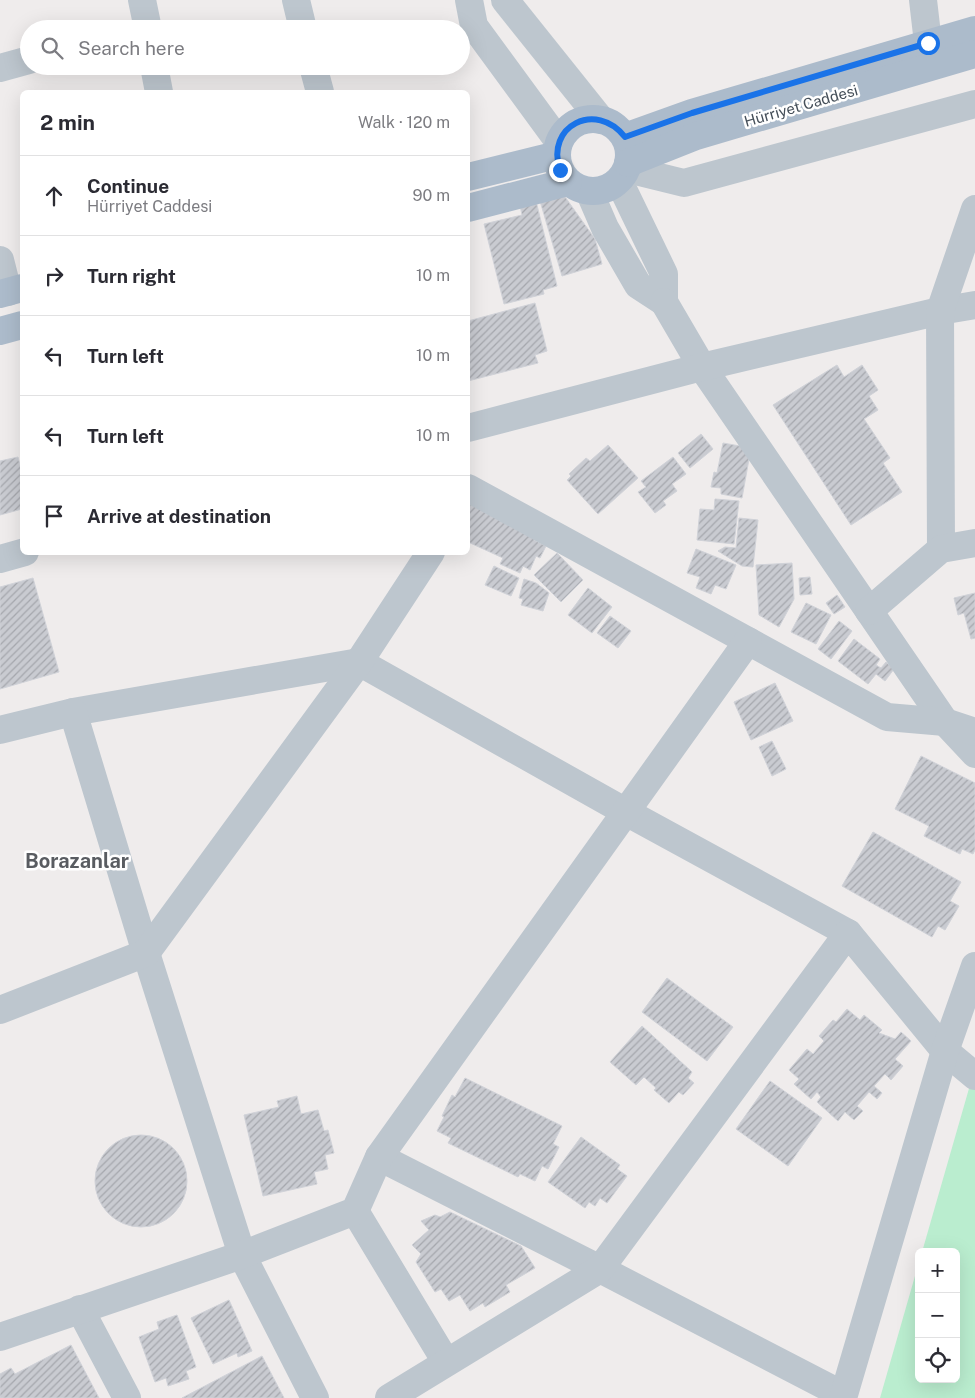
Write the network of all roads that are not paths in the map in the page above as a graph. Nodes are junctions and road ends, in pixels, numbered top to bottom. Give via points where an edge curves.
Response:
1 (296, 0) edge
2 (469, 0) edge
3 (506, 0) edge
4 (923, 0) edge
5 (301, 20) edge
6 (975, 30) edge
7 (928, 43) junction
8 (975, 54) edge
9 (20, 62) edge
10 (0, 68) edge
11 (155, 75) edge
12 (315, 75) edge
13 (158, 90) edge
14 (319, 90) edge
15 (975, 104) edge
16 (601, 120) junction
17 (625, 137) junction
18 (558, 148) junction
19 (625, 171) junction
20 (470, 176) edge
21 (579, 186) junction
22 (470, 208) edge
23 (975, 209) edge
24 (0, 260) edge
25 (10, 291) edge
26 (664, 302) junction
27 (975, 305) edge
28 (940, 311) junction
29 (20, 326) edge
30 (0, 331) edge
31 (702, 367) junction
32 (470, 427) edge
33 (470, 489) edge
34 (975, 543) edge
35 (941, 549) junction
36 (20, 554) edge
37 (429, 555) edge
38 (0, 559) edge
39 (868, 611) junction
40 (748, 641) junction
41 (359, 662) junction
42 (73, 712) junction
43 (945, 722) junction
44 (0, 730) edge
45 (975, 732) edge
46 (975, 754) edge
47 (626, 812) junction
48 (848, 933) junction
49 (146, 953) junction
50 (975, 966) edge
51 (0, 1010) edge
52 (945, 1051) junction
53 (975, 1076) edge
54 (379, 1157) junction
55 (355, 1211) junction
56 (242, 1255) junction
57 (600, 1269) junction
58 (80, 1309) junction
59 (0, 1337) edge
60 (446, 1362) junction
61 (843, 1397) edge
62 (127, 1398) edge
63 (316, 1398) edge
64 (389, 1398) edge

1 - 5 street
2 - 18 street via 474,26
3 - 16 street
4 - 7 street
6 - 7 main road, Hürriyet Caddesi
7 - 17 main road, Hürriyet Caddesi via 692,113
8 - 19 main road, Hürriyet Caddesi via 696,136
9 - 10 street
11 - 13 street
12 - 14 street
15 - 19 street via 684,183
16 - 17 main road via 611,123
16 - 18 main road via 581,121 564,133
17 - 19 main road via 630,155
18 - 20 main road
18 - 21 main road via 560,170
19 - 21 main road via 605,189
19 - 26 street via 664,274
21 - 22 main road
21 - 26 street via 638,284
23 - 28 street
24 - 25 street
26 - 31 street
27 - 28 street
28 - 31 street
28 - 35 street
29 - 30 main road
31 - 32 street
31 - 39 street
33 - 40 street
34 - 35 street
35 - 39 street
36 - 38 street
37 - 41 street
39 - 43 street
40 - 43 street via 887,717
40 - 47 street
41 - 42 street
41 - 47 street
41 - 49 street
42 - 44 street
42 - 49 street
43 - 45 street
43 - 46 street
47 - 48 street
47 - 54 street
48 - 52 street
48 - 57 street
49 - 51 street
49 - 56 street
50 - 52 street
52 - 53 street
52 - 61 street
54 - 55 street
54 - 57 street
55 - 56 street
55 - 60 street
56 - 58 street
56 - 63 street
57 - 60 street
57 - 61 street
58 - 59 street
58 - 62 street
60 - 64 street

